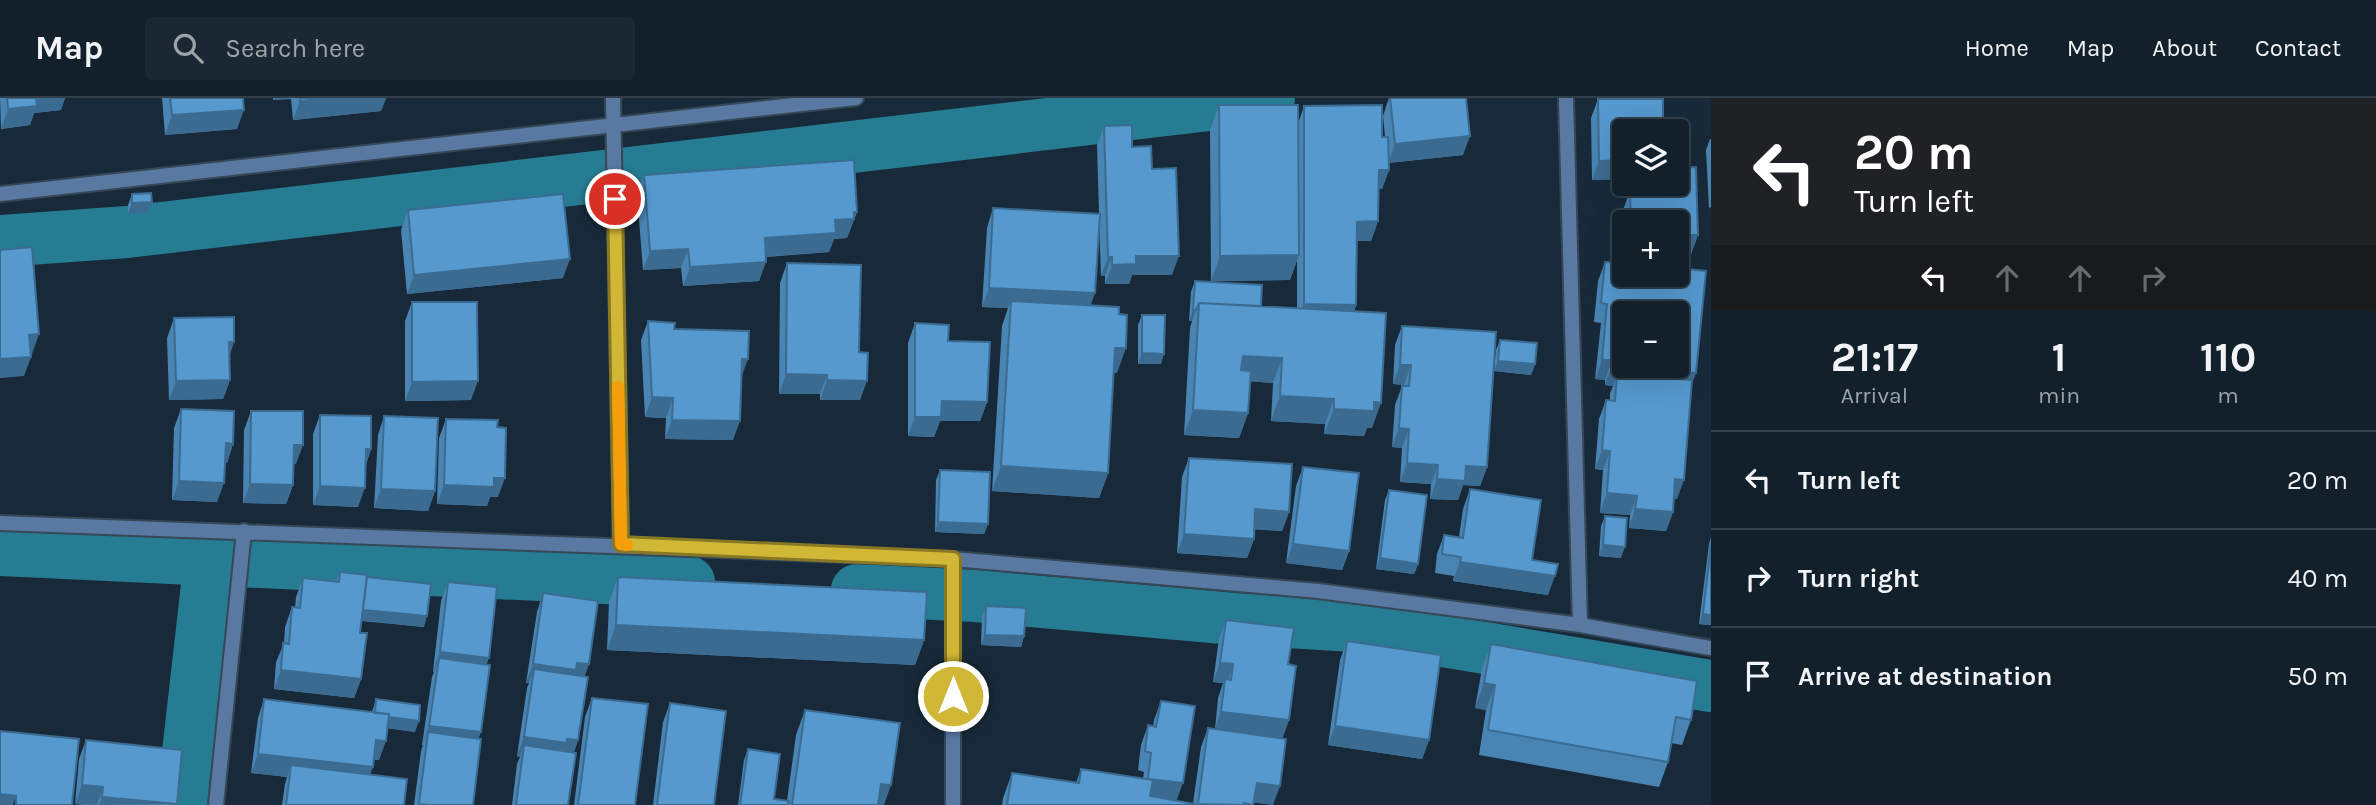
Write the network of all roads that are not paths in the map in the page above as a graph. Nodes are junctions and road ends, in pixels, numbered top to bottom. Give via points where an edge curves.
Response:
1 (613, 98) edge
2 (856, 98) edge
3 (1566, 98) edge
4 (613, 125) junction
5 (0, 194) edge
6 (0, 523) edge
7 (244, 538) junction
8 (621, 544) junction
9 (953, 559) junction
10 (1580, 625) junction
11 (1711, 648) edge
12 (216, 805) edge
13 (953, 805) edge

1 - 4 street
2 - 4 street
3 - 10 street
4 - 5 street
4 - 8 street
6 - 7 street
7 - 8 street
7 - 12 street
8 - 9 street
9 - 10 street via 1318,591
9 - 13 street
10 - 11 street

